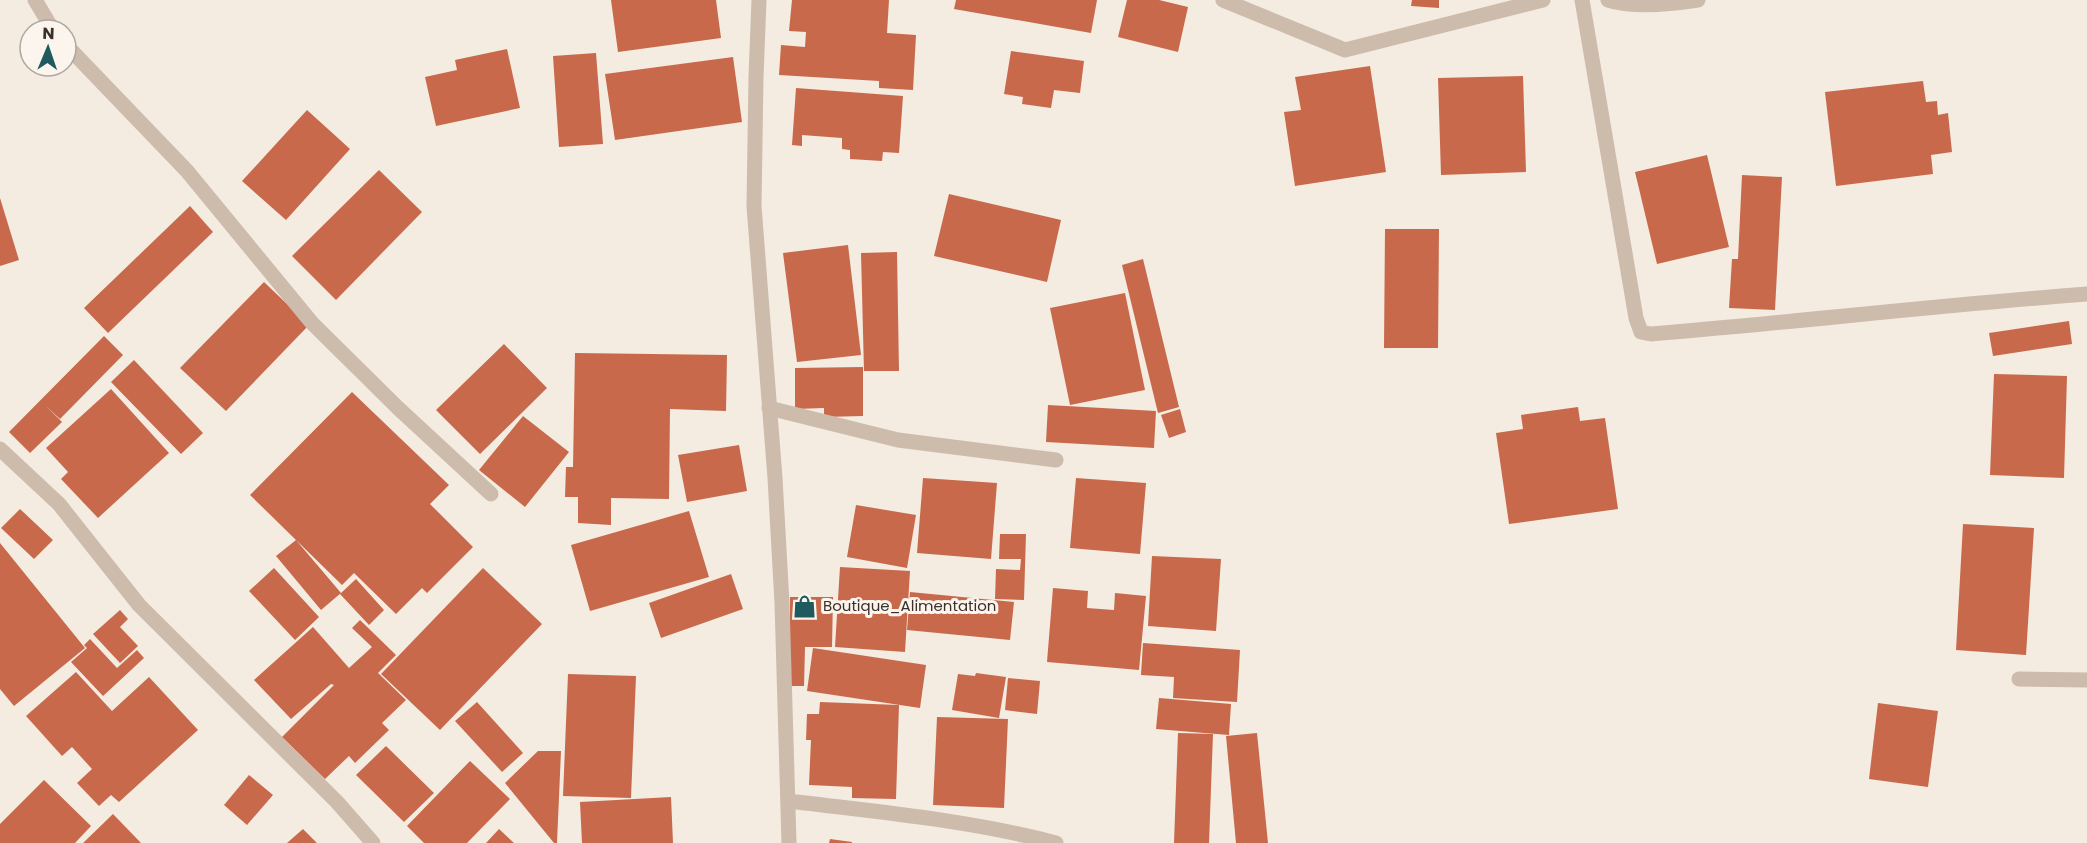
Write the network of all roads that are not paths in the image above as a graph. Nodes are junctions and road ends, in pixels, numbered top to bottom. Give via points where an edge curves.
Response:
1 (35, 0) edge
2 (759, 0) edge
3 (1223, 0) edge
4 (1543, 0) edge
5 (1582, 0) edge
6 (1608, 0) edge
7 (1698, 0) edge
8 (46, 18) edge
9 (78, 57) edge
10 (2087, 294) edge
11 (770, 408) junction
12 (0, 449) edge
13 (1056, 460) dead end
14 (492, 494) dead end
15 (2019, 679) dead end
16 (2087, 680) edge
17 (789, 801) junction
18 (373, 843) edge
19 (789, 843) edge
20 (1056, 843) edge

1 - 8 street
2 - 11 street via 754,206
3 - 4 street via 1345,50
5 - 10 street via 1641,332 1764,325
6 - 7 street
9 - 14 street via 187,171 312,323
11 - 13 street via 898,440
11 - 17 street
12 - 18 street via 59,504 139,605 337,802
15 - 16 street
17 - 19 street
17 - 20 street via 1022,834

